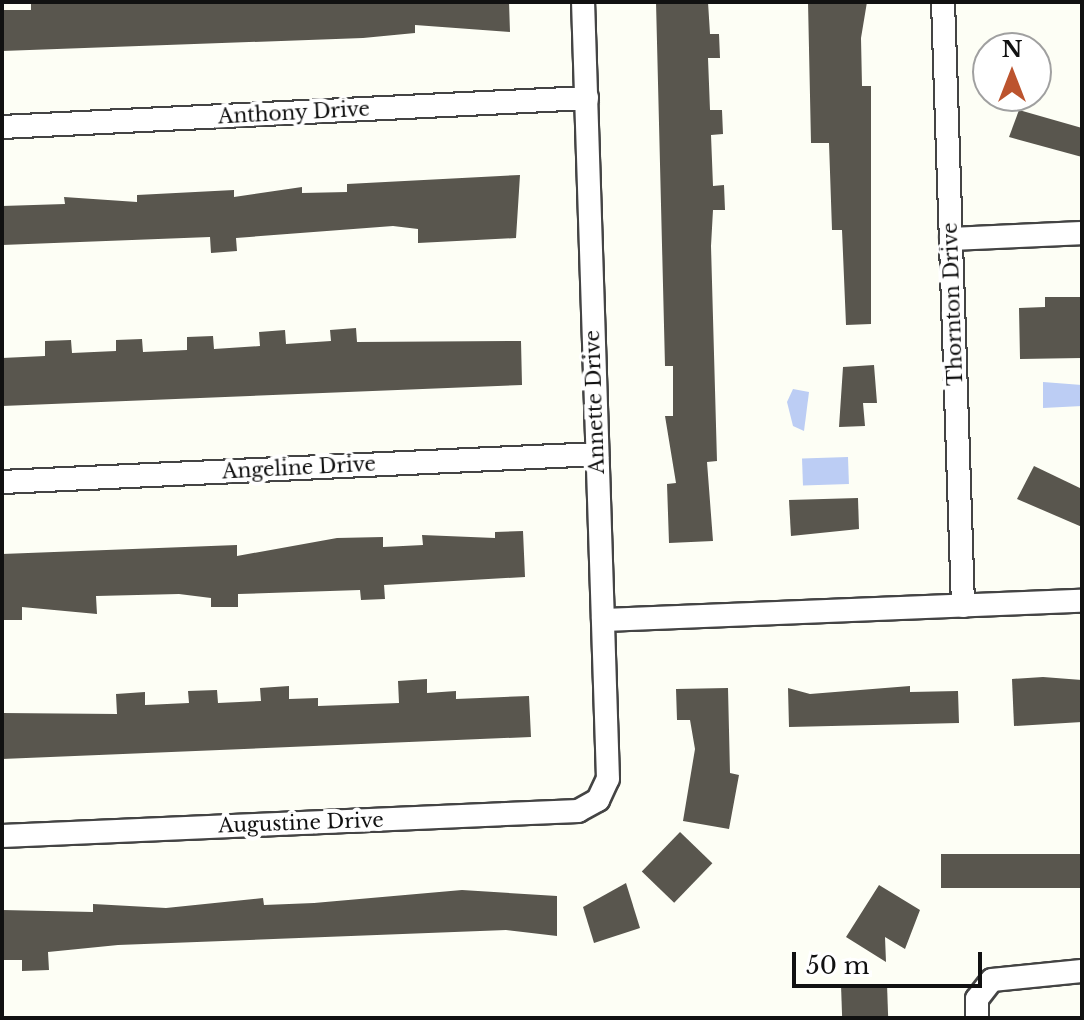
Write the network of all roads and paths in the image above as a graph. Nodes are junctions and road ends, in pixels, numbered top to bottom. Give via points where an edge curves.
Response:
1 (583, 2) edge
2 (943, 2) edge
3 (587, 98) junction
4 (2, 127) edge
5 (1082, 233) edge
6 (951, 239) junction
7 (597, 454) junction
8 (2, 482) edge
9 (1082, 601) edge
10 (963, 606) junction
11 (603, 620) junction
12 (598, 800) joint
13 (2, 836) edge
14 (1082, 971) edge
15 (977, 1018) edge

1 - 3 street, Annette Drive
2 - 6 street, Thornton Drive
3 - 4 street, Anthony Drive
3 - 7 street, Annette Drive
5 - 6 street
6 - 10 street, Thornton Drive
7 - 8 street, Angeline Drive
7 - 11 street, Annette Drive
9 - 10 street
10 - 11 street
11 - 12 street, Annette Drive via 608,779
12 - 13 street, Augustine Drive via 578,811
14 - 15 street via 1005,975 982,988

